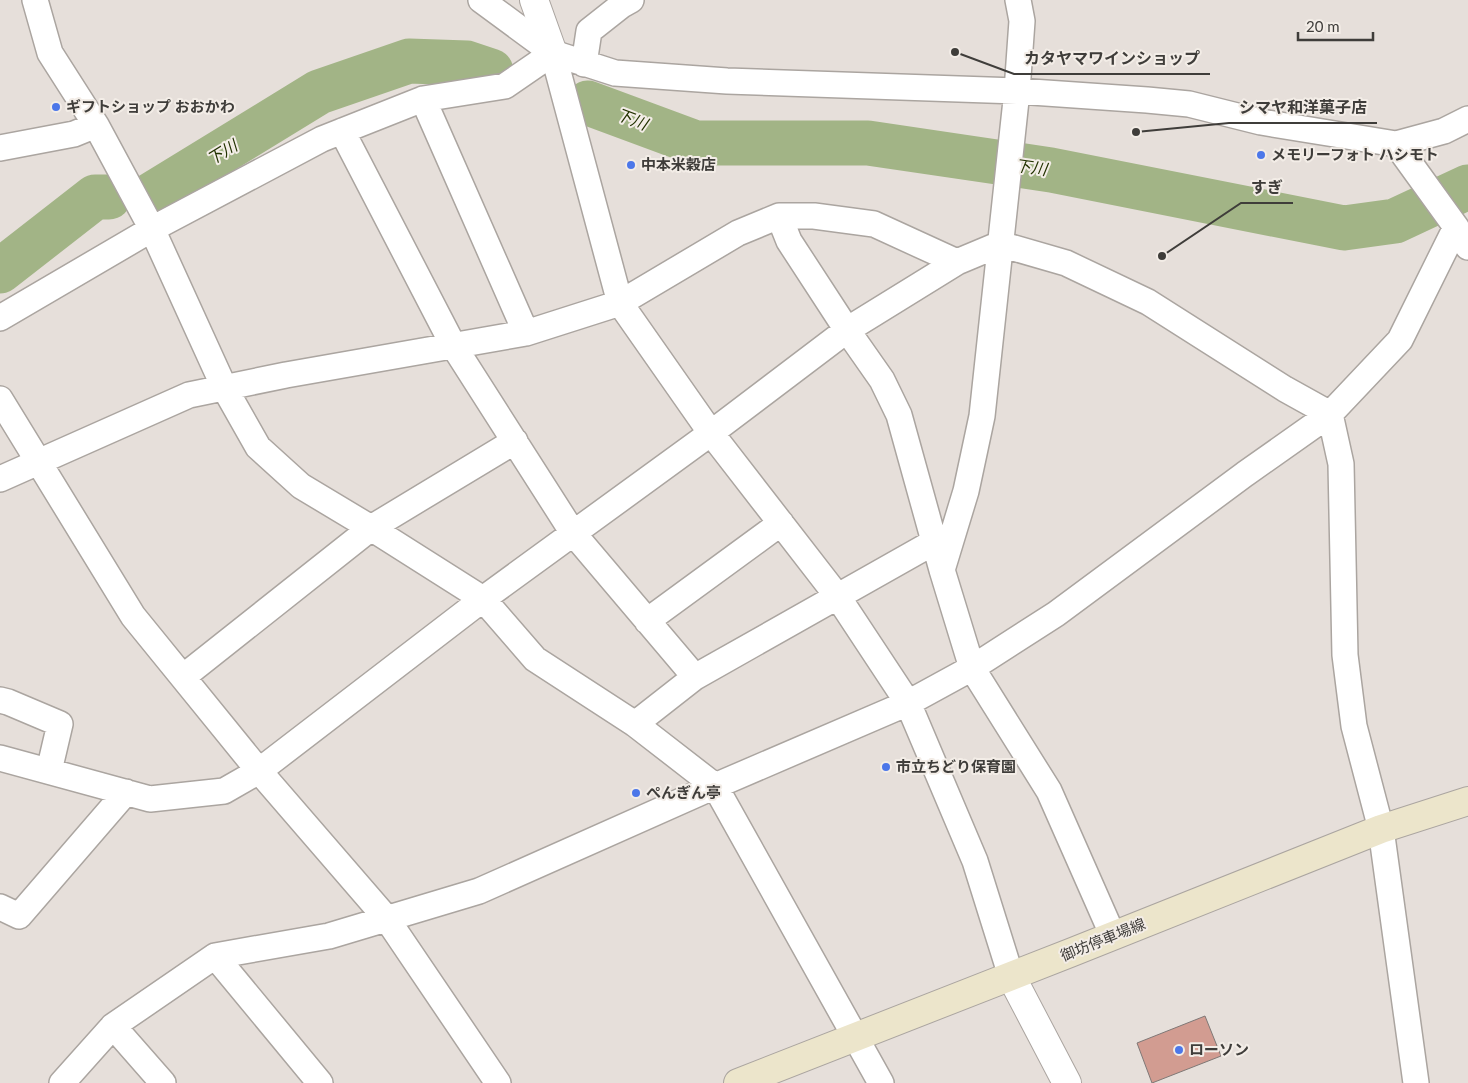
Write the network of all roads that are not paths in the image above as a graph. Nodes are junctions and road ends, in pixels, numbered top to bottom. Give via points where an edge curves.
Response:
1 (35, 0) edge
2 (481, 0) edge
3 (534, 0) edge
4 (631, 0) edge
5 (1018, 0) edge
6 (553, 53) junction
7 (584, 64) junction
8 (1017, 91) junction
9 (423, 99) junction
10 (1468, 119) edge
11 (96, 125) junction
12 (342, 131) junction
13 (1396, 144) junction
14 (0, 148) edge
15 (779, 216) junction
16 (152, 230) junction
17 (1462, 237) edge
18 (1000, 244) junction
19 (957, 262) junction
20 (620, 303) junction
21 (0, 318) edge
22 (847, 330) junction
23 (526, 333) junction
24 (453, 345) junction
25 (224, 387) junction
26 (0, 399) edge
27 (1330, 414) junction
28 (711, 432) junction
29 (514, 441) junction
30 (40, 462) junction
31 (0, 479) edge
32 (781, 523) junction
33 (371, 528) junction
34 (573, 533) junction
35 (934, 542) junction
36 (942, 570) junction
37 (838, 597) junction
38 (483, 599) junction
39 (647, 620) junction
40 (972, 668) junction
41 (183, 677) junction
42 (695, 677) junction
43 (0, 700) edge
44 (908, 703) junction
45 (635, 724) junction
46 (0, 758) edge
47 (49, 771) junction
48 (259, 771) junction
49 (715, 786) junction
50 (126, 792) junction
51 (1468, 801) edge
52 (1381, 829) junction
53 (0, 906) edge
54 (387, 919) junction
55 (1113, 936) junction
56 (215, 956) junction
57 (1010, 976) junction
58 (113, 1026) junction
59 (856, 1037) junction
60 (62, 1083) edge
61 (163, 1083) edge
62 (320, 1083) edge
63 (498, 1083) edge
64 (738, 1083) edge
65 (881, 1083) edge
66 (1067, 1083) edge
67 (1416, 1083) edge

1 - 11 street via 50,53
2 - 6 street
3 - 6 street
4 - 7 street via 589,31
5 - 8 street via 1022,21
6 - 7 street
6 - 9 street via 505,86
6 - 20 street
7 - 8 street via 615,73 727,82
8 - 13 street via 1189,104 1261,122
8 - 18 street
9 - 12 street
9 - 23 street
10 - 13 street via 1444,131
11 - 14 street via 74,134
11 - 16 street
12 - 16 street
12 - 24 street
13 - 17 street
15 - 19 street via 814,216 874,224
15 - 20 street via 738,233
15 - 22 street via 788,241
16 - 21 street
16 - 25 street
17 - 27 street via 1400,340
18 - 19 street
18 - 27 street via 1066,264 1148,302
18 - 36 street via 982,416 966,491
19 - 22 street
20 - 23 street
20 - 28 street
22 - 28 street
22 - 35 street via 882,380 899,415
23 - 24 street
24 - 25 street
24 - 29 street
25 - 30 street via 189,395
25 - 33 street via 258,447 301,486
26 - 30 street
27 - 40 street via 1056,614
27 - 52 street via 1341,464 1345,655 1354,726
28 - 32 street
28 - 34 street
29 - 33 street
29 - 34 street
30 - 31 street
30 - 41 street via 134,616
32 - 37 street
32 - 39 street
33 - 38 street
33 - 41 street
34 - 38 street
34 - 39 street
35 - 36 street
35 - 37 street
36 - 40 street
37 - 42 street
37 - 44 street
38 - 45 street via 535,659
38 - 48 street
39 - 42 street
40 - 44 street
40 - 55 street via 1050,791
41 - 48 street
42 - 45 street
43 - 47 street via 60,724
44 - 49 street
44 - 57 street via 975,861
45 - 49 street
46 - 47 street
47 - 50 street
48 - 50 street via 224,791 150,799
48 - 54 street
49 - 54 street via 479,891
49 - 59 street
50 - 53 street via 19,916
51 - 52 main road, 御坊停車場線
52 - 55 main road, 御坊停車場線
52 - 67 street
54 - 56 street via 329,936
54 - 63 street
55 - 57 main road, 御坊停車場線
56 - 58 street
56 - 62 street
57 - 59 main road, 御坊停車場線
57 - 66 street
58 - 60 street
58 - 61 street
59 - 64 main road, 御坊停車場線
59 - 65 street

